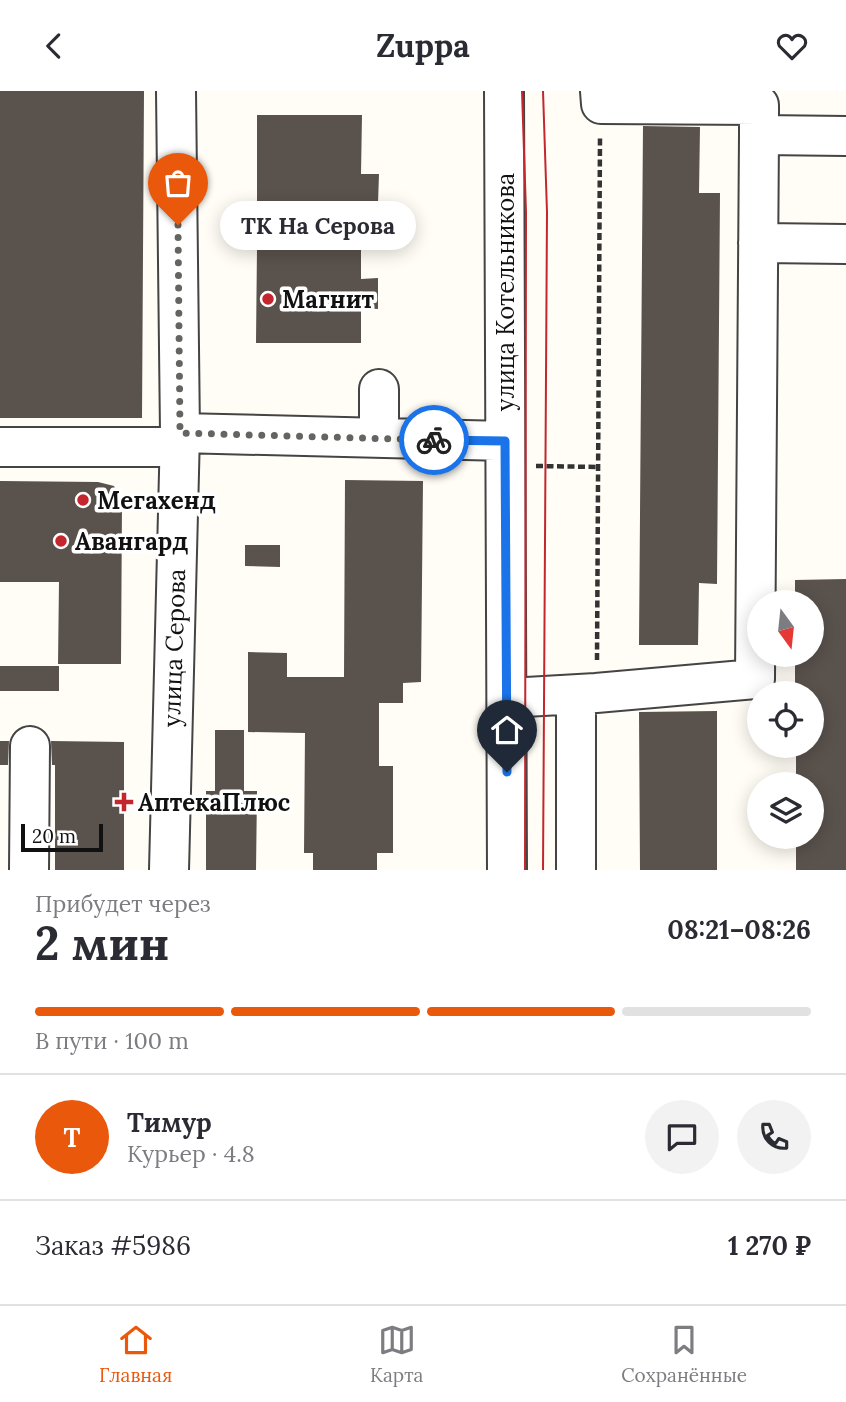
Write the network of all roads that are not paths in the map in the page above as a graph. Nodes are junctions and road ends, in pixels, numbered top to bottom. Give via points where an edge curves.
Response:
1 (176, 91) edge
2 (504, 91) edge
3 (601, 98) edge
4 (759, 135) junction
5 (846, 136) edge
6 (758, 243) junction
7 (846, 244) edge
8 (379, 389) dead end
9 (379, 438) junction
10 (180, 440) junction
11 (0, 447) edge
12 (505, 454) junction
13 (586, 694) junction
14 (507, 698) junction
15 (20, 767) edge
16 (29, 870) edge
17 (169, 870) edge
18 (507, 870) edge
19 (576, 870) edge

1 - 10 street, улица Серова
2 - 12 street, улица Котельникова
3 - 4 street via 759,105
4 - 5 street
4 - 6 street
6 - 7 street
6 - 13 street via 755,679
8 - 9 street
9 - 10 street
9 - 12 street
10 - 11 street
10 - 17 street, улица Серова
12 - 14 street, улица Котельникова
13 - 14 street
13 - 19 street
14 - 18 street, улица Котельникова
15 - 16 street

